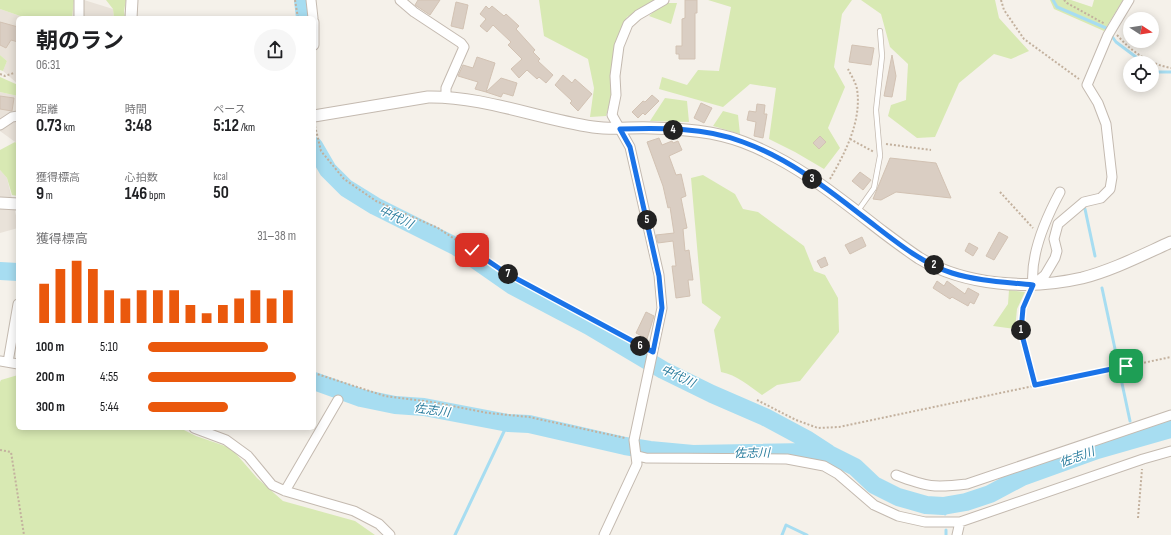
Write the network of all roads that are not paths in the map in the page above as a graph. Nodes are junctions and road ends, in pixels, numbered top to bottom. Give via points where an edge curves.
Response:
1 (80, 0) edge
2 (132, 0) edge
3 (311, 0) edge
4 (400, 0) edge
5 (664, 0) edge
6 (1129, 0) edge
7 (79, 16) edge
8 (131, 16) edge
9 (313, 16) edge
10 (880, 32) dead end
11 (446, 97) junction
12 (16, 116) edge
13 (316, 116) edge
14 (0, 125) edge
15 (620, 129) junction
16 (1060, 192) dead end
17 (0, 203) edge
18 (16, 204) edge
19 (857, 212) junction
20 (1171, 242) edge
21 (1033, 285) junction
22 (16, 312) edge
23 (4, 361) edge
24 (16, 364) edge
25 (338, 400) dead end
26 (1171, 414) edge
27 (199, 430) edge
28 (1171, 451) edge
29 (638, 456) junction
30 (896, 475) dead end
31 (285, 491) junction
32 (960, 522) junction
33 (390, 535) edge
34 (604, 535) edge
35 (957, 535) edge

1 - 7 street
2 - 8 street
3 - 9 street
4 - 11 street via 464,47 446,88
5 - 15 street via 628,24 620,46 612,115
6 - 21 street via 1110,32 1087,85 1098,103 1106,124 1112,177 1110,189 1101,198 1084,202 1058,224 1054,239 1057,251 1055,258 1045,275
10 - 19 lane via 882,56 876,110 880,156 874,188
11 - 13 street via 428,97
11 - 15 street via 572,123
12 - 14 street
15 - 19 street via 652,128 702,132 741,141 778,157 826,187
15 - 29 street via 630,147 659,276 662,308 634,440
16 - 21 street via 1045,221 1032,274
17 - 18 street
19 - 21 street via 920,258 951,273 985,281
20 - 21 street via 1082,278
22 - 23 street
23 - 24 street
25 - 31 street
26 - 30 street via 967,484 922,486
27 - 31 street via 226,440 248,456 272,486
28 - 32 street
29 - 32 street via 787,459 824,466 838,474 874,505 898,516 925,522
29 - 34 street via 637,464
31 - 33 street via 354,511 379,524
32 - 35 street

